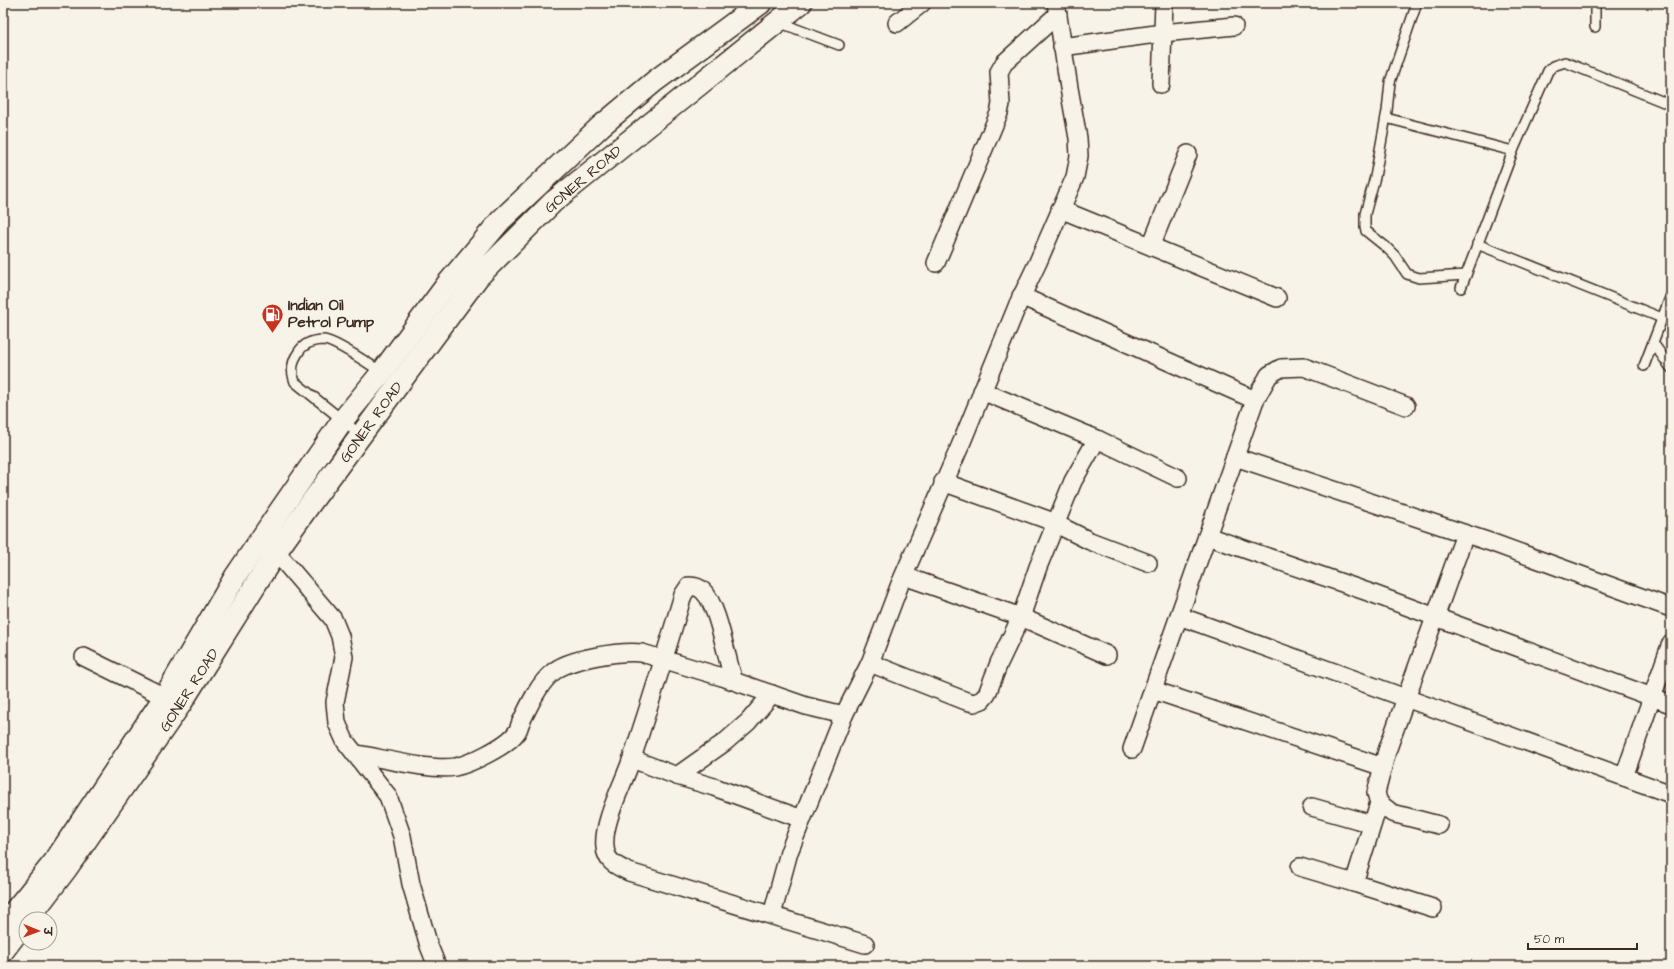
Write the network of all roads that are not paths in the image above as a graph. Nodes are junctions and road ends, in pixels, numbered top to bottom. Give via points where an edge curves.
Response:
1 (761, 3) edge
2 (801, 3) edge
3 (922, 3) edge
4 (1164, 3) edge
5 (1417, 3) edge
6 (1595, 3) edge
7 (1057, 9) edge
8 (778, 22) junction
9 (897, 23) dead end
10 (1234, 26) dead end
11 (1595, 27) dead end
12 (1164, 33) junction
13 (839, 45) dead end
14 (1062, 47) junction
15 (1161, 84) dead end
16 (1671, 105) edge
17 (1386, 118) junction
18 (601, 126) junction
19 (620, 149) junction
20 (1513, 151) junction
21 (1188, 154) dead end
22 (1060, 209) junction
23 (1477, 244) junction
24 (1151, 246) junction
25 (936, 263) dead end
26 (1466, 275) junction
27 (1461, 288) dead end
28 (1671, 295) edge
29 (1021, 296) junction
30 (1277, 298) dead end
31 (1662, 318) junction
32 (1653, 343) junction
33 (1644, 366) dead end
34 (1671, 368) edge
35 (390, 378) junction
36 (982, 391) junction
37 (1255, 400) junction
38 (1406, 406) dead end
39 (342, 421) junction
40 (361, 435) junction
41 (1097, 439) junction
42 (1235, 457) junction
43 (1178, 478) dead end
44 (943, 482) junction
45 (1056, 524) junction
46 (1465, 534) junction
47 (1207, 536) junction
48 (276, 552) junction
49 (1148, 563) dead end
50 (904, 576) junction
51 (1671, 608) edge
52 (1178, 616) junction
53 (1021, 617) junction
54 (1436, 617) junction
55 (1671, 643) edge
56 (1107, 655) dead end
57 (84, 657) dead end
58 (664, 660) junction
59 (870, 663) junction
60 (734, 681) junction
61 (1153, 690) junction
62 (772, 694) junction
63 (1652, 697) junction
64 (1406, 699) junction
65 (173, 700) junction
66 (1671, 704) edge
67 (844, 715) junction
68 (1132, 749) dead end
69 (356, 754) junction
70 (632, 759) junction
71 (1383, 767) junction
72 (677, 776) junction
73 (1624, 777) junction
74 (1671, 794) edge
75 (1379, 802) junction
76 (1312, 808) dead end
77 (802, 819) junction
78 (1372, 824) junction
79 (1439, 825) dead end
80 (1300, 867) dead end
81 (1354, 883) junction
82 (1433, 908) dead end
83 (34, 911) edge
84 (772, 915) junction
85 (3, 925) edge
86 (18, 932) edge
87 (865, 944) dead end
88 (3, 951) edge
89 (437, 966) edge

1 - 18 street, GONER ROAD
2 - 8 street, GONER ROAD
3 - 9 street
4 - 12 street
5 - 17 lane via 1390,82
6 - 11 lane
7 - 14 street
7 - 25 street via 1004,63 999,72 999,113
8 - 13 lane
8 - 19 street, GONER ROAD
10 - 12 street
12 - 14 street
12 - 15 street
14 - 22 street via 1079,156 1075,177
16 - 20 lane via 1565,62 1559,63 1548,71
17 - 20 lane
17 - 26 lane via 1375,177 1364,214 1366,231 1386,246 1407,274 1419,278
18 - 19 street
18 - 35 street, GONER ROAD via 501,220 448,283
19 - 35 street, GONER ROAD via 553,202 478,277
20 - 23 lane
21 - 24 street
22 - 24 street
22 - 29 street
23 - 26 lane
23 - 31 lane
24 - 30 street
26 - 27 lane
28 - 31 lane
29 - 36 street
29 - 37 street
31 - 32 lane
32 - 33 lane
32 - 34 lane
35 - 39 street, GONER ROAD
35 - 39 lane via 325,340 313,341 302,346 293,361 292,374 295,382
35 - 40 street, GONER ROAD
36 - 41 street
36 - 44 street
37 - 38 street via 1269,375 1281,368 1304,367
37 - 42 street
39 - 40 lane
39 - 65 street, GONER ROAD via 235,577
40 - 48 street, GONER ROAD
41 - 43 street
41 - 45 street via 1073,481
42 - 46 street
42 - 47 street
44 - 45 street
44 - 50 street
45 - 49 street via 1090,541
45 - 53 street
46 - 51 street
46 - 54 street
47 - 52 street
47 - 54 street
48 - 65 street, GONER ROAD
48 - 69 street via 333,619 340,636 344,657 335,702 337,723 345,741
50 - 53 street
50 - 59 street
52 - 61 street
52 - 64 street
53 - 56 street
53 - 59 street via 987,694 982,700 974,703
54 - 63 street
54 - 64 street
55 - 63 street
57 - 65 street
58 - 60 street
58 - 60 street via 683,595 689,586 696,586 704,591 713,605
58 - 69 street via 642,653 628,652 573,661 552,672 541,686 516,733 502,747 455,767 432,767
58 - 70 street
59 - 67 street
60 - 62 street
61 - 68 street
61 - 71 street
62 - 67 street
62 - 72 street via 748,722 725,742
63 - 66 street
63 - 73 street
64 - 71 street
64 - 73 street
65 - 83 street, GONER ROAD via 67,868
65 - 85 street, GONER ROAD via 54,862
67 - 77 street
69 - 89 street via 388,796 402,836 411,884
70 - 72 street
70 - 84 street via 607,825 604,846 606,856 628,872
71 - 75 street via 1376,793
72 - 77 street
73 - 74 street
75 - 78 street
75 - 79 street via 1392,813
76 - 78 street
77 - 84 street via 789,852
78 - 81 street
80 - 81 street
81 - 82 street
84 - 87 street
86 - 88 street, GONER ROAD

